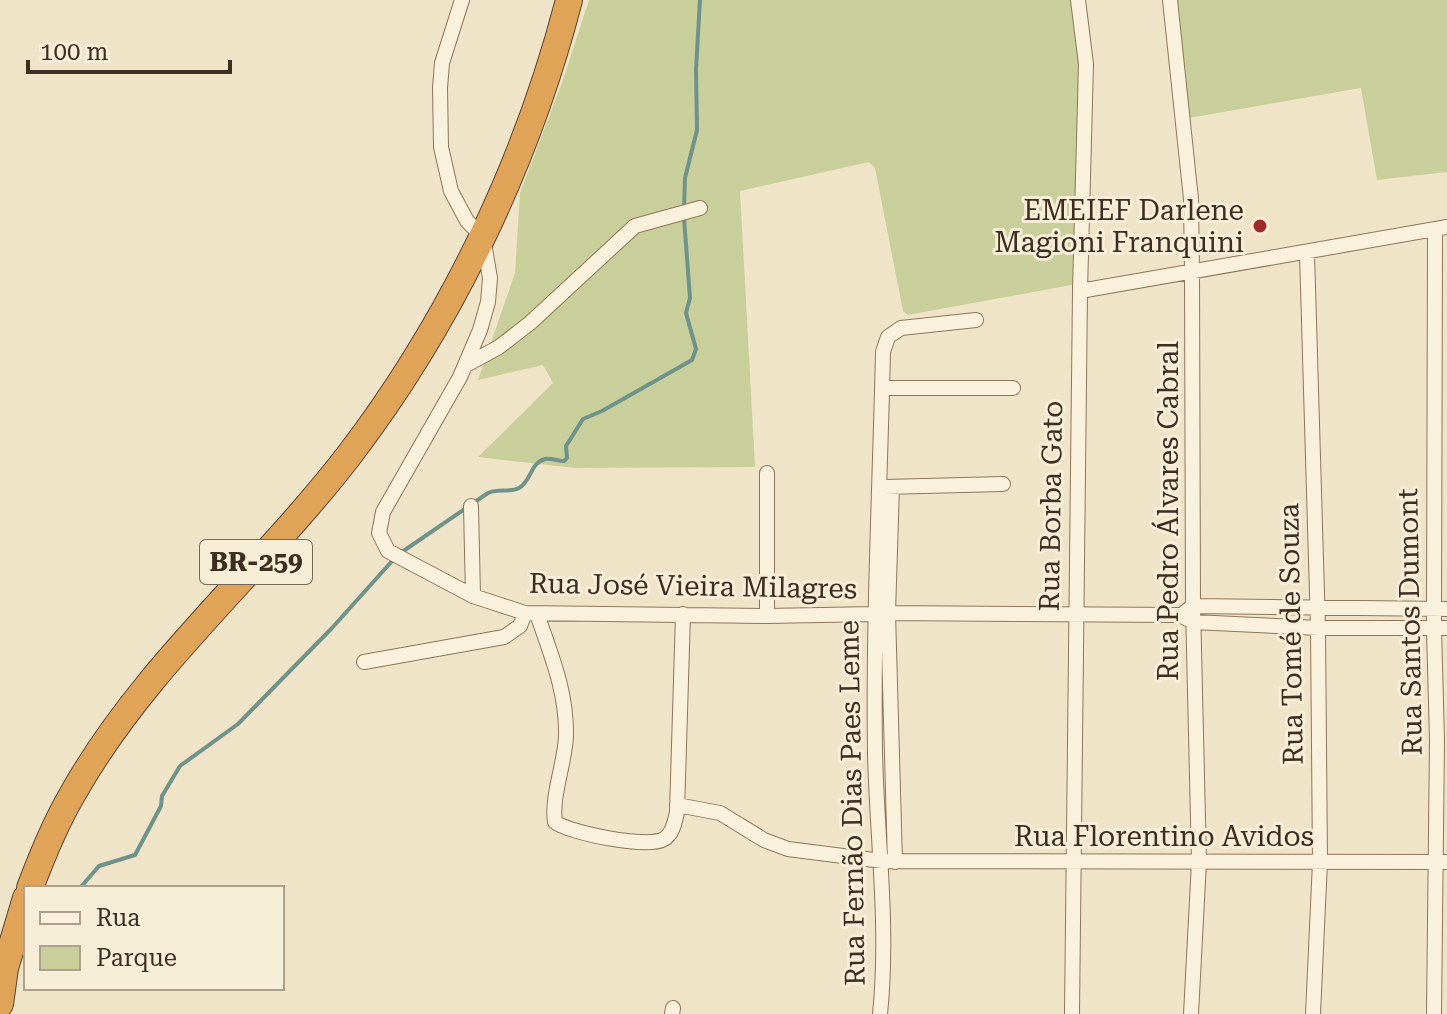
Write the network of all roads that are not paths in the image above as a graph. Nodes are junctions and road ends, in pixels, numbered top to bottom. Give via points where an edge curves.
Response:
1 (462, 0) edge
2 (569, 0) edge
3 (1078, 0) edge
4 (1170, 5) edge
5 (700, 208) dead end
6 (1441, 228) edge
7 (483, 237) junction
8 (1307, 253) junction
9 (1192, 274) junction
10 (1080, 291) junction
11 (976, 320) dead end
12 (466, 365) junction
13 (882, 388) junction
14 (1013, 388) dead end
15 (767, 473) dead end
16 (1003, 484) dead end
17 (886, 487) junction
18 (471, 506) dead end
19 (473, 596) junction
20 (1318, 608) junction
21 (1440, 610) edge
22 (531, 614) junction
23 (683, 614) junction
24 (881, 614) junction
25 (1189, 614) junction
26 (1076, 615) junction
27 (767, 616) junction
28 (1318, 628) junction
29 (1440, 629) edge
30 (364, 662) dead end
31 (677, 805) junction
32 (888, 862) junction
33 (1199, 862) junction
34 (1320, 862) junction
35 (1442, 862) edge
36 (1074, 863) junction
37 (31, 886) edge
38 (24, 905) edge
39 (0, 1004) edge
40 (880, 1014) edge
41 (1072, 1014) edge
42 (1191, 1014) edge
43 (1313, 1014) edge
44 (1434, 1014) edge

1 - 7 street via 442,63 441,147 451,191
2 - 7 highway, BR-259 via 529,131
3 - 10 street, Rua Borba Gato via 1086,64
4 - 9 street, Rua Pedro Álvares Cabral via 1191,199
5 - 12 street via 635,226 530,323
6 - 8 street
6 - 21 street, Rua Santos Dumont
7 - 12 street, Rua José Vieira Milagres via 488,302
7 - 37 highway, BR-259 via 414,360 348,456 161,670 106,742 72,794
8 - 9 street
8 - 20 street, Rua Tomé de Souza
9 - 10 street
9 - 25 street, Rua Pedro Álvares Cabral
10 - 26 street, Rua Borba Gato
11 - 13 street, Rua Fernão Dias Paes Leme via 901,328 888,337
12 - 19 street, Rua José Vieira Milagres via 383,512 379,533 388,551
13 - 14 street
13 - 17 street, Rua Fernão Dias Paes Leme
15 - 27 street
16 - 17 street
17 - 24 street, Rua Fernão Dias Paes Leme
18 - 19 street
19 - 22 street, Rua José Vieira Milagres
20 - 21 street
20 - 25 street
20 - 28 street, Rua Tomé de Souza
21 - 29 street, Rua Santos Dumont
22 - 23 street, Rua José Vieira Milagres
22 - 30 street via 504,637
22 - 31 street via 562,684 565,705 556,824 652,843 668,836
23 - 27 street, Rua José Vieira Milagres
23 - 31 street
24 - 26 street, Rua José Vieira Milagres
24 - 27 street, Rua José Vieira Milagres
24 - 32 street, Rua Fernão Dias Paes Leme via 875,754
25 - 26 street, Rua José Vieira Milagres
25 - 28 street, Rua José Vieira Milagres
25 - 33 street, Rua Pedro Álvares Cabral
26 - 36 street, Rua Borba Gato
28 - 29 street, Rua José Vieira Milagres
28 - 34 street, Rua Tomé de Souza
29 - 35 street, Rua Santos Dumont
31 - 32 street, Rua Florentino Avidos via 720,813 788,849
32 - 36 street, Rua Florentino Avidos
32 - 40 street, Rua Fernão Dias Paes Leme
33 - 34 street, Rua Florentino Avidos
33 - 36 street, Rua Florentino Avidos
33 - 42 street, Rua Pedro Álvares Cabral
34 - 35 street, Rua Florentino Avidos
34 - 43 street, Rua Tomé de Souza
35 - 44 street, Rua Santos Dumont via 1433,952
36 - 41 street, Rua Borba Gato
38 - 39 highway

